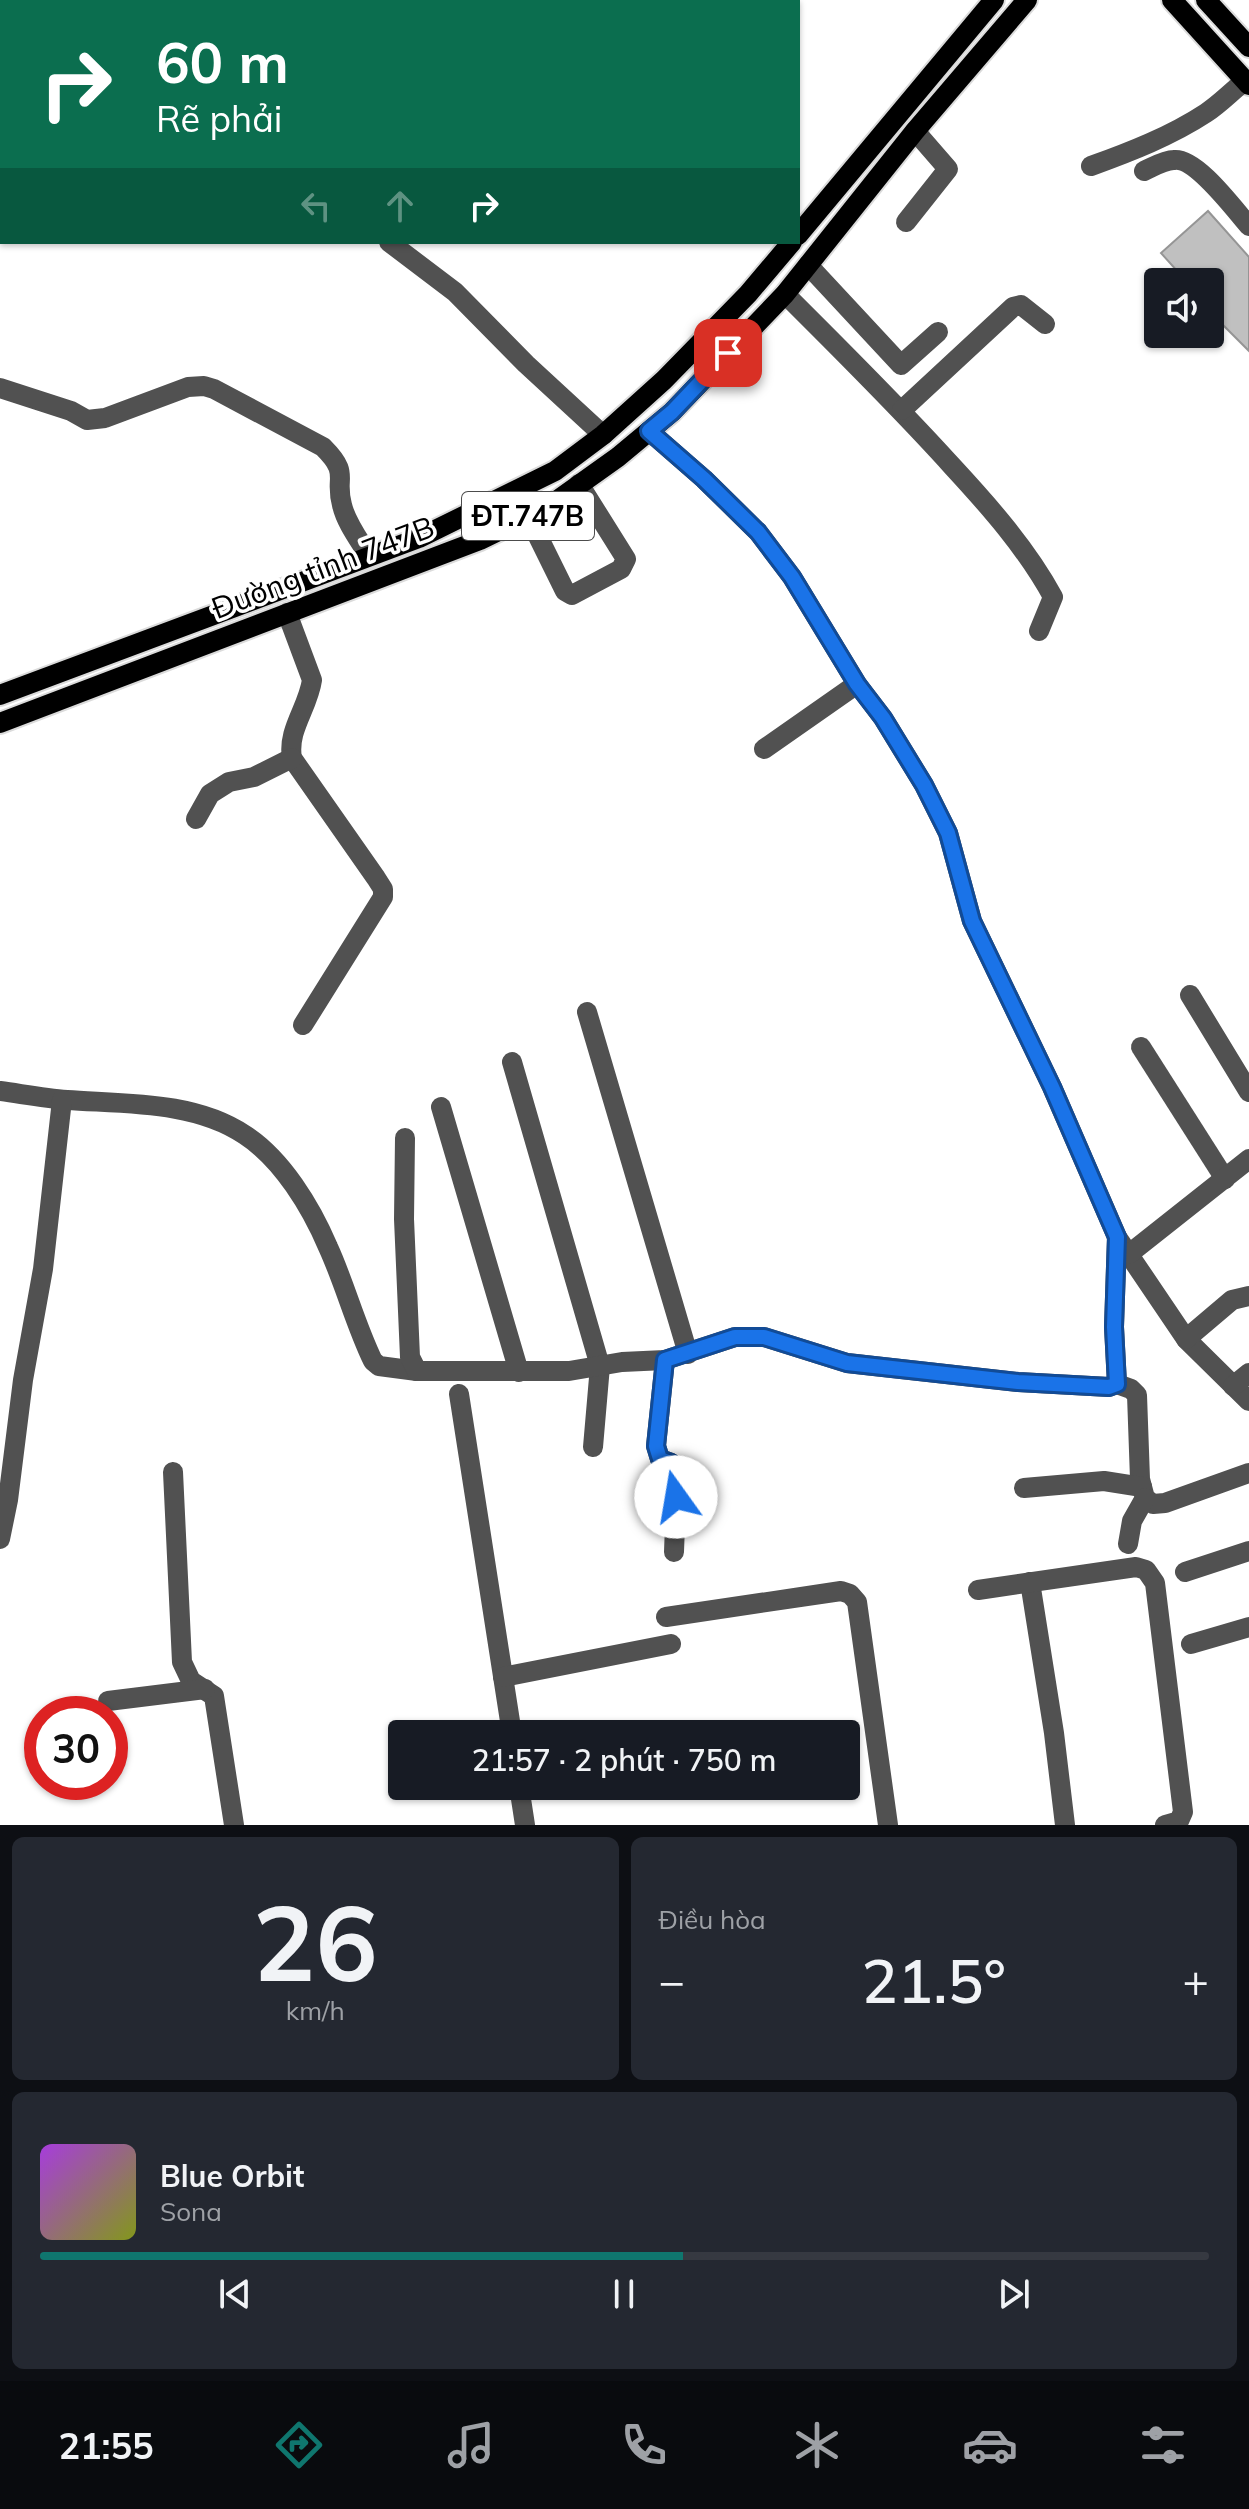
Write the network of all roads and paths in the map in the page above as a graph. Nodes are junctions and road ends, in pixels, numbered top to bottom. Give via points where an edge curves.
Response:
1 (994, 0) edge
2 (1027, 0) edge
3 (1172, 0) edge
4 (1206, 0) edge
5 (1249, 47) edge
6 (1247, 83) edge
7 (915, 131) junction
8 (1091, 166) dead end
9 (1144, 171) dead end
10 (906, 222) dead end
11 (1249, 226) edge
12 (800, 230) edge
13 (392, 244) edge
14 (788, 244) edge
15 (808, 265) junction
16 (785, 294) junction
17 (1045, 324) dead end
18 (938, 332) dead end
19 (0, 388) edge
20 (902, 410) junction
21 (649, 431) junction
22 (603, 435) junction
23 (579, 484) junction
24 (528, 516) junction
25 (369, 556) junction
26 (287, 613) junction
27 (1039, 631) dead end
28 (93, 661) junction
29 (857, 684) junction
30 (102, 685) junction
31 (0, 695) edge
32 (0, 723) edge
33 (764, 749) dead end
34 (292, 758) junction
35 (196, 819) dead end
36 (1190, 995) dead end
37 (587, 1012) dead end
38 (303, 1025) dead end
39 (1141, 1047) dead end
40 (512, 1062) dead end
41 (0, 1091) edge
42 (1249, 1092) edge
43 (62, 1100) junction
44 (441, 1107) dead end
45 (405, 1138) dead end
46 (1249, 1159) edge
47 (1225, 1179) junction
48 (1123, 1246) junction
49 (1249, 1296) edge
50 (1186, 1339) junction
51 (688, 1354) junction
52 (665, 1360) junction
53 (600, 1366) junction
54 (417, 1371) junction
55 (519, 1372) junction
56 (1241, 1380) edge
57 (1117, 1384) junction
58 (459, 1394) dead end
59 (1249, 1401) edge
60 (593, 1447) dead end
61 (173, 1472) dead end
62 (1249, 1473) edge
63 (1024, 1488) dead end
64 (1143, 1492) junction
65 (0, 1539) edge
66 (1128, 1544) dead end
67 (1249, 1551) edge
68 (674, 1552) dead end
69 (1185, 1572) dead end
70 (1030, 1582) junction
71 (978, 1590) dead end
72 (666, 1617) dead end
73 (1249, 1627) edge
74 (671, 1644) dead end
75 (1191, 1644) dead end
76 (503, 1677) junction
77 (205, 1689) junction
78 (128, 1699) edge
79 (510, 1720) edge
80 (521, 1800) edge
81 (234, 1825) edge
82 (525, 1825) edge
83 (888, 1825) edge
84 (1065, 1825) edge
85 (1165, 1825) edge

1 - 12 main road, Đường tỉnh 747B / ĐT.747B
2 - 7 main road, Đường tỉnh 747B / ĐT.747B
3 - 6 main road
4 - 5 main road
6 - 8 street via 1190,122
7 - 10 street via 948,169
7 - 15 main road, Đường tỉnh 747B / ĐT.747B
9 - 11 street via 1172,159 1184,160
13 - 22 street via 455,292
14 - 22 main road, Đường tỉnh 747B / ĐT.747B via 685,359
15 - 16 main road, Đường tỉnh 747B / ĐT.747B
15 - 18 street via 901,365
16 - 20 street
16 - 21 main road, Đường tỉnh 747B / ĐT.747B
17 - 20 street via 1021,305 1013,307
19 - 25 street via 87,420 188,387 214,389 323,447 336,460 341,504
20 - 27 street via 990,507 1044,580 1053,597
21 - 23 main road, Đường tỉnh 747B / ĐT.747B
21 - 29 street via 758,532
22 - 25 main road, Đường tỉnh 747B / ĐT.747B via 542,477 419,538
23 - 24 main road, Đường tỉnh 747B / ĐT.747B
23 - 24 street via 626,559 621,569 572,595 565,591
24 - 26 main road, Đường tỉnh 747B / ĐT.747B via 480,540
25 - 28 main road, Đường tỉnh 747B / ĐT.747B
26 - 30 main road, Đường tỉnh 747B / ĐT.747B
26 - 34 street via 312,680 289,743
28 - 30 main road
28 - 31 main road, Đường tỉnh 747B / ĐT.747B
29 - 33 street
29 - 48 street via 924,785 948,833 972,921
30 - 32 main road, Đường tỉnh 747B / ĐT.747B
34 - 35 street via 210,794
34 - 38 street via 383,889 383,897
36 - 42 street
37 - 51 street
39 - 47 street
40 - 53 street
41 - 43 street
43 - 54 street via 178,1109 245,1135 274,1161 302,1200 328,1246 373,1361
43 - 65 street via 43,1269
44 - 55 street
45 - 54 street via 410,1357
46 - 47 street
47 - 48 street
48 - 50 street
48 - 57 street via 1114,1327
49 - 50 street via 1232,1300
50 - 56 street
51 - 52 street
51 - 57 street via 735,1337 764,1337 847,1363 1018,1382
52 - 53 street
52 - 68 street via 656,1446 660,1459 677,1470
53 - 55 street
53 - 60 street
54 - 55 street
56 - 59 street
57 - 64 street via 1137,1395
58 - 76 street
61 - 77 street via 182,1662 191,1681
62 - 64 street via 1165,1503 1153,1504
63 - 64 street via 1104,1481
64 - 66 street
67 - 69 street
70 - 71 street
70 - 84 street
70 - 85 street via 1136,1567 1153,1579 1183,1812 1179,1821
72 - 83 street via 841,1591 850,1594 857,1602
73 - 75 street
74 - 76 street
76 - 79 street
77 - 78 street
77 - 81 street via 214,1696
80 - 82 street

